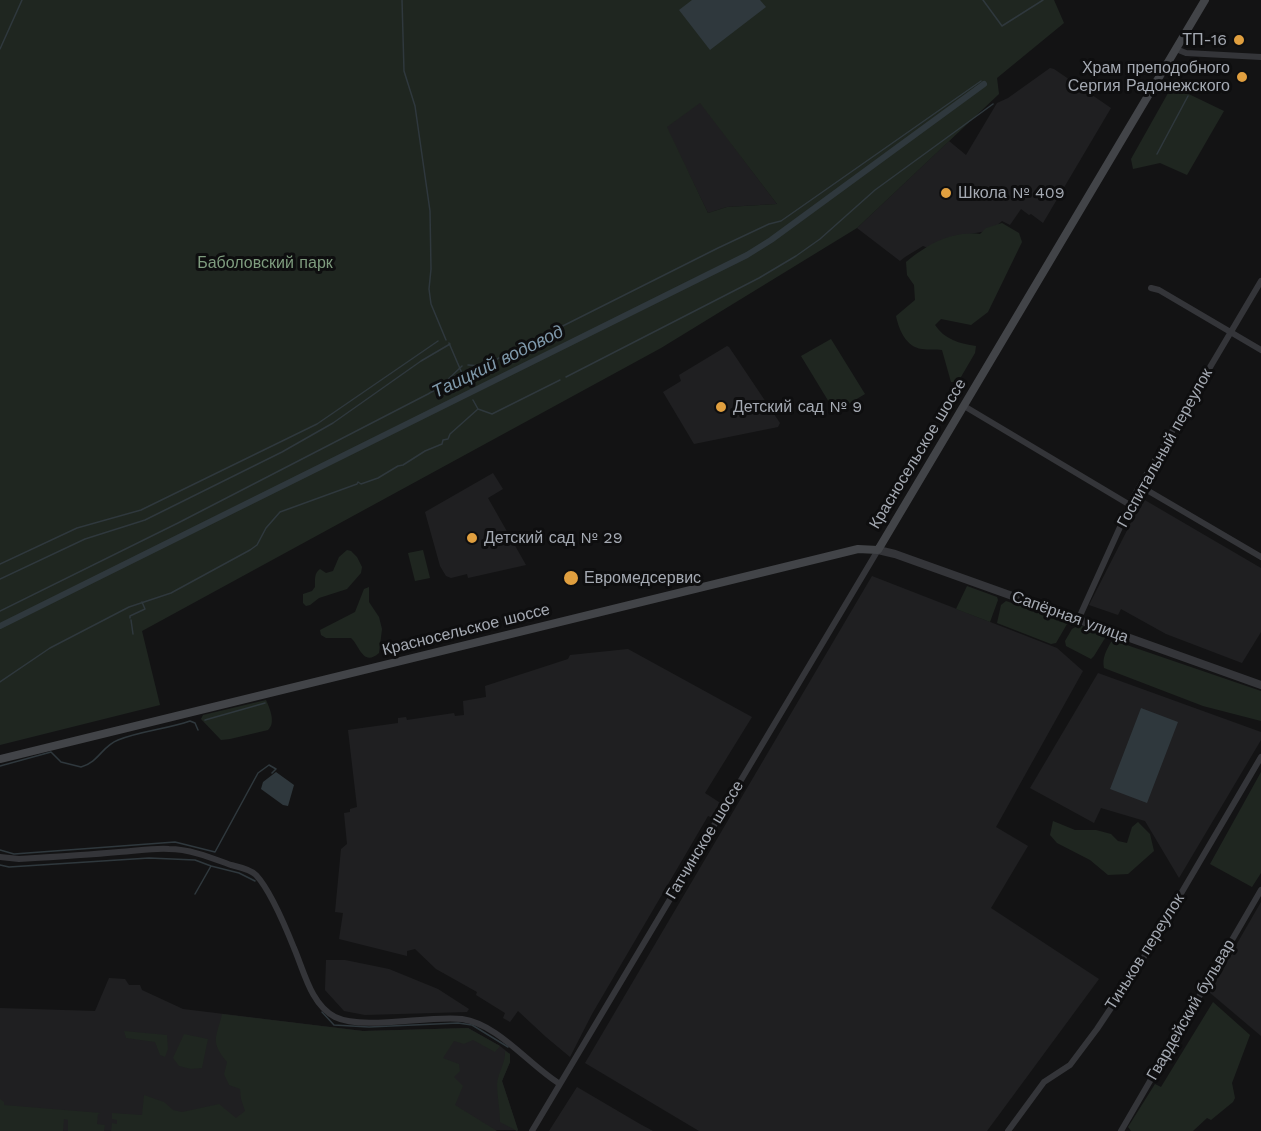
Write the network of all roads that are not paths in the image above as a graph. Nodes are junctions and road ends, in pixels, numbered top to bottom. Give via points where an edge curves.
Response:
1 (1205, 0) edge
2 (1176, 49) junction
3 (1261, 57) edge
4 (1261, 281) edge
5 (1151, 288) dead end
6 (1230, 332) junction
7 (1261, 350) edge
8 (964, 406) junction
9 (1140, 486) junction
10 (1130, 505) junction
11 (878, 550) junction
12 (1261, 557) edge
13 (1078, 620) junction
14 (1261, 685) edge
15 (1261, 757) edge
16 (0, 759) edge
17 (0, 857) edge
18 (1261, 890) edge
19 (560, 1084) junction
20 (532, 1131) edge
21 (1008, 1131) edge
22 (1121, 1131) edge

1 - 2 main road, Красносельское шоссе
2 - 3 street via 1186,53
2 - 8 main road, Красносельское шоссе
4 - 6 street, Госпитальный переулок
5 - 6 street
6 - 7 street
6 - 9 street, Госпитальный переулок
8 - 10 street
8 - 11 main road, Красносельское шоссе
9 - 10 street, Госпитальный переулок
9 - 12 street
10 - 13 street, Госпитальный переулок
11 - 13 street, Сапёрная улица
11 - 16 main road, Красносельское шоссе via 858,549
11 - 19 street, Гатчинское шоссе
13 - 14 street, Сапёрная улица
15 - 21 street, Тиньков переулок via 1135,972 1097,1029 1070,1065 1044,1082
17 - 19 street via 171,849 199,854 253,873 285,928 311,988 333,1015 359,1023 423,1019 474,1022 490,1029
18 - 22 street, Гвардейский бульвар
19 - 20 street, Гатчинское шоссе

